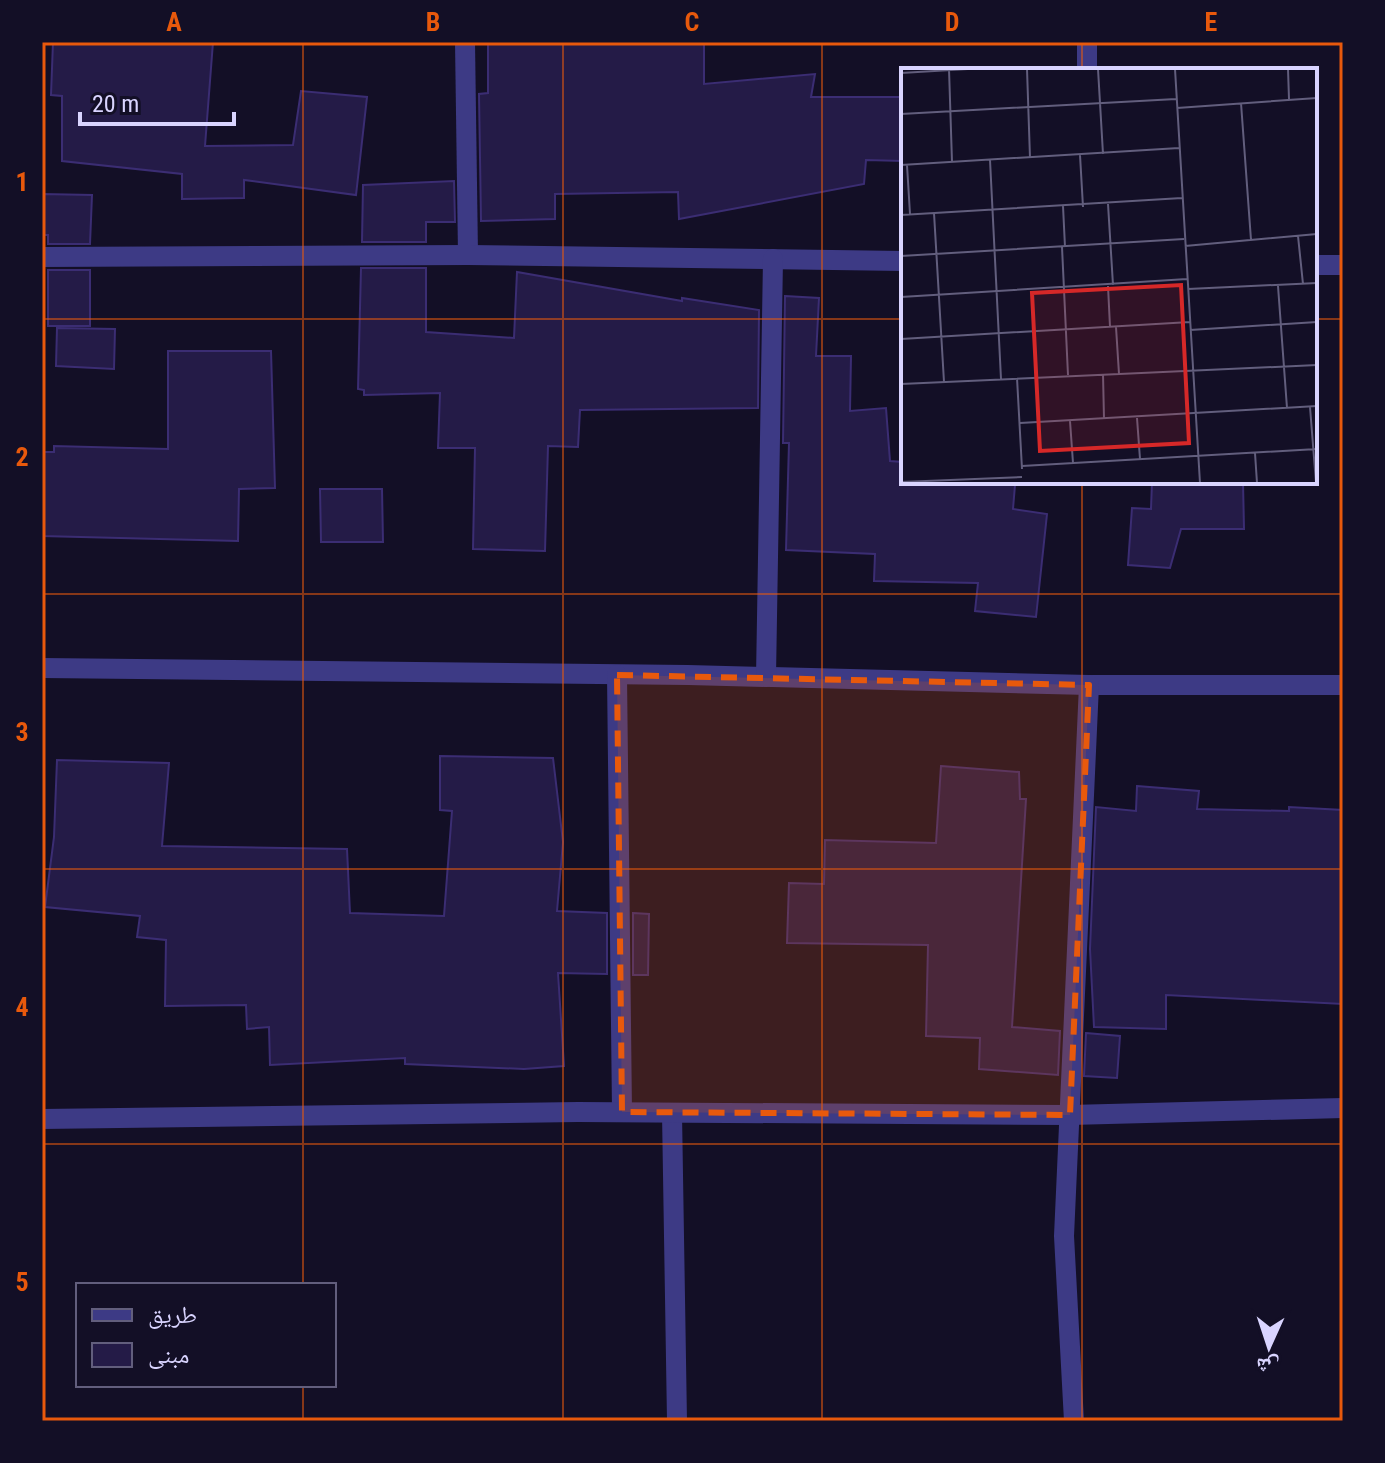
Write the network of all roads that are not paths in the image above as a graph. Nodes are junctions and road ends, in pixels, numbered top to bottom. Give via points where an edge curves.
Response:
1 (465, 42) edge
2 (1087, 42) edge
3 (1087, 68) edge
4 (468, 255) junction
5 (42, 257) edge
6 (773, 259) junction
7 (901, 261) edge
8 (1317, 265) edge
9 (1343, 265) edge
10 (42, 668) edge
11 (617, 675) junction
12 (766, 677) junction
13 (1089, 685) junction
14 (1343, 685) edge
15 (1343, 1108) edge
16 (622, 1112) junction
17 (672, 1113) junction
18 (1070, 1115) junction
19 (42, 1119) edge
20 (677, 1421) edge
21 (1074, 1421) edge

1 - 4 street
2 - 3 street
4 - 5 street
4 - 6 street
6 - 7 street
6 - 12 street
8 - 9 street
10 - 11 street
11 - 12 street
11 - 16 street
12 - 13 street
13 - 14 street
13 - 18 street
15 - 18 street
16 - 17 street
16 - 19 street
17 - 18 street
17 - 20 street
18 - 21 street via 1064,1236

